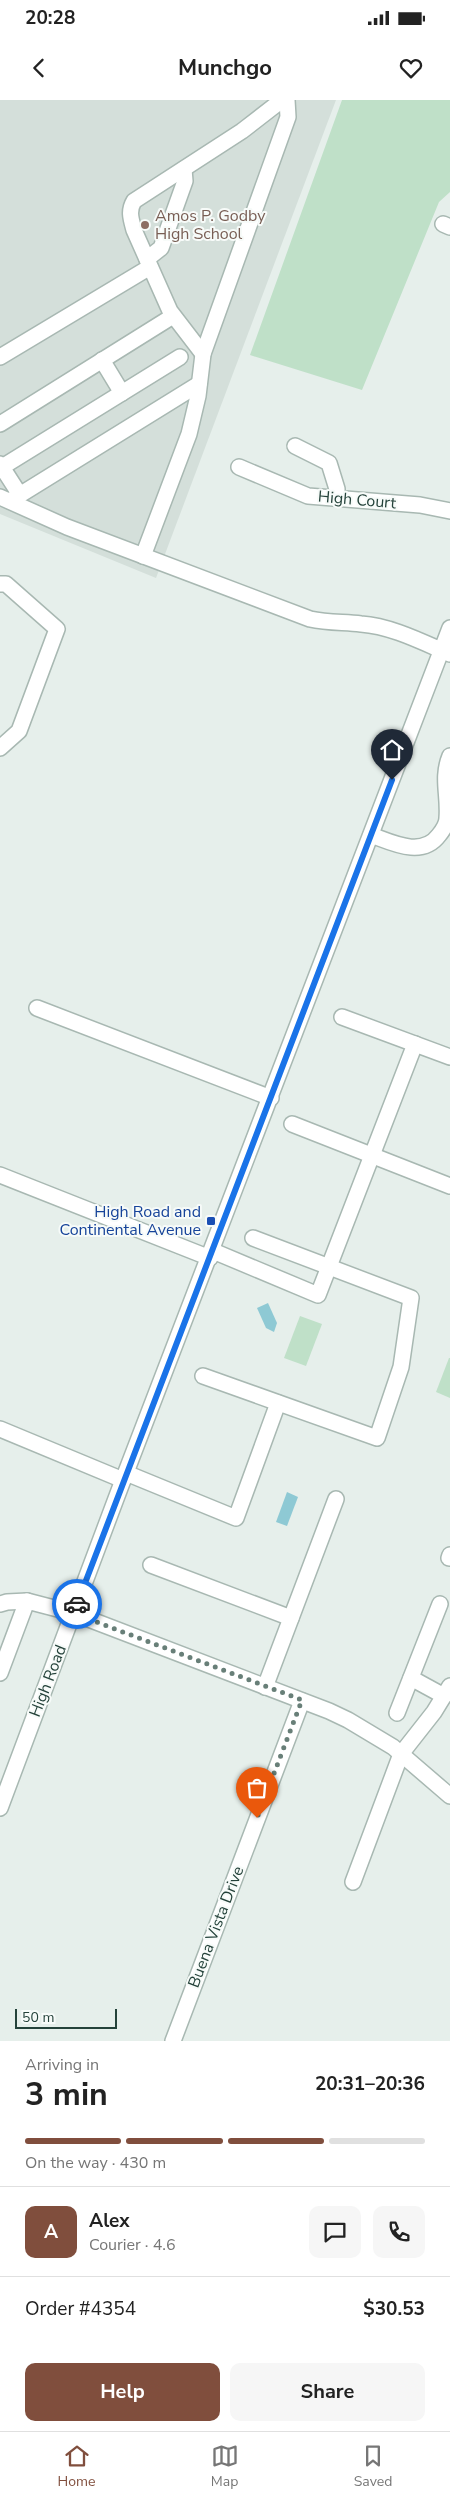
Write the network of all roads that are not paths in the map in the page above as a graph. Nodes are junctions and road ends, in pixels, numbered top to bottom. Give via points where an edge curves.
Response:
1 (282, 100) edge
2 (286, 100) edge
3 (184, 169) junction
4 (148, 263) junction
5 (173, 316) junction
6 (203, 354) junction
7 (180, 357) dead end
8 (0, 358) edge
9 (102, 360) junction
10 (199, 384) junction
11 (122, 393) junction
12 (0, 424) edge
13 (295, 446) dead end
14 (1, 466) edge
15 (239, 467) dead end
16 (337, 497) junction
17 (10, 498) edge
18 (450, 511) edge
19 (143, 556) junction
20 (0, 584) edge
21 (450, 628) edge
22 (446, 652) edge
23 (0, 748) edge
24 (450, 756) edge
25 (449, 814) edge
26 (371, 835) junction
27 (37, 1008) dead end
28 (342, 1017) dead end
29 (415, 1044) junction
30 (450, 1057) edge
31 (271, 1098) junction
32 (292, 1124) dead end
33 (372, 1156) junction
34 (0, 1175) edge
35 (450, 1186) edge
36 (253, 1238) dead end
37 (211, 1254) junction
38 (329, 1267) junction
39 (203, 1376) dead end
40 (278, 1403) junction
41 (0, 1429) edge
42 (124, 1476) junction
43 (336, 1499) dead end
44 (151, 1564) dead end
45 (27, 1601) junction
46 (0, 1604) edge
47 (440, 1604) dead end
48 (73, 1613) junction
49 (291, 1618) junction
50 (5, 1645) edge
51 (0, 1672) edge
52 (411, 1678) junction
53 (265, 1687) junction
54 (447, 1691) edge
55 (302, 1700) junction
56 (397, 1713) dead end
57 (401, 1754) junction
58 (450, 1796) edge
59 (0, 1808) edge
60 (353, 1882) dead end
61 (173, 2041) edge

1 - 3 street via 257,121
2 - 6 street via 288,118
3 - 4 street via 185,182 161,248
3 - 4 street via 134,200 130,207 134,230
4 - 5 street
4 - 8 street
5 - 6 street
5 - 9 street
6 - 10 street
7 - 11 street
9 - 11 street
9 - 12 street
10 - 17 street
10 - 19 street via 190,434
11 - 14 street
13 - 16 street via 329,462
14 - 17 street
15 - 16 street, High Court via 308,496
16 - 18 street, High Court
17 - 19 street
19 - 22 street via 310,619 384,628
20 - 23 street via 6,584 57,629 19,731
21 - 22 street, High Road
22 - 26 street, High Road
24 - 25 street via 444,770
25 - 26 street via 445,827 430,845 418,848 397,845
26 - 31 street, High Road
27 - 31 street
28 - 29 street
29 - 30 street
29 - 33 street
31 - 37 street, High Road
32 - 33 street
33 - 35 street
33 - 38 street
34 - 37 street
36 - 38 street
37 - 38 street via 318,1295
37 - 42 street, High Road
38 - 40 street via 411,1298 401,1367 377,1438
39 - 40 street
40 - 42 street via 236,1518
41 - 42 street
42 - 48 street, High Road
43 - 49 street
44 - 49 street
45 - 46 street
45 - 48 street
45 - 50 street
47 - 52 street
48 - 53 street
48 - 59 street, High Road
49 - 53 street
50 - 51 street
52 - 54 street
52 - 56 street
53 - 55 street
54 - 57 street
55 - 57 street via 348,1720
55 - 61 street, Buena Vista Drive
57 - 58 street
57 - 60 street

